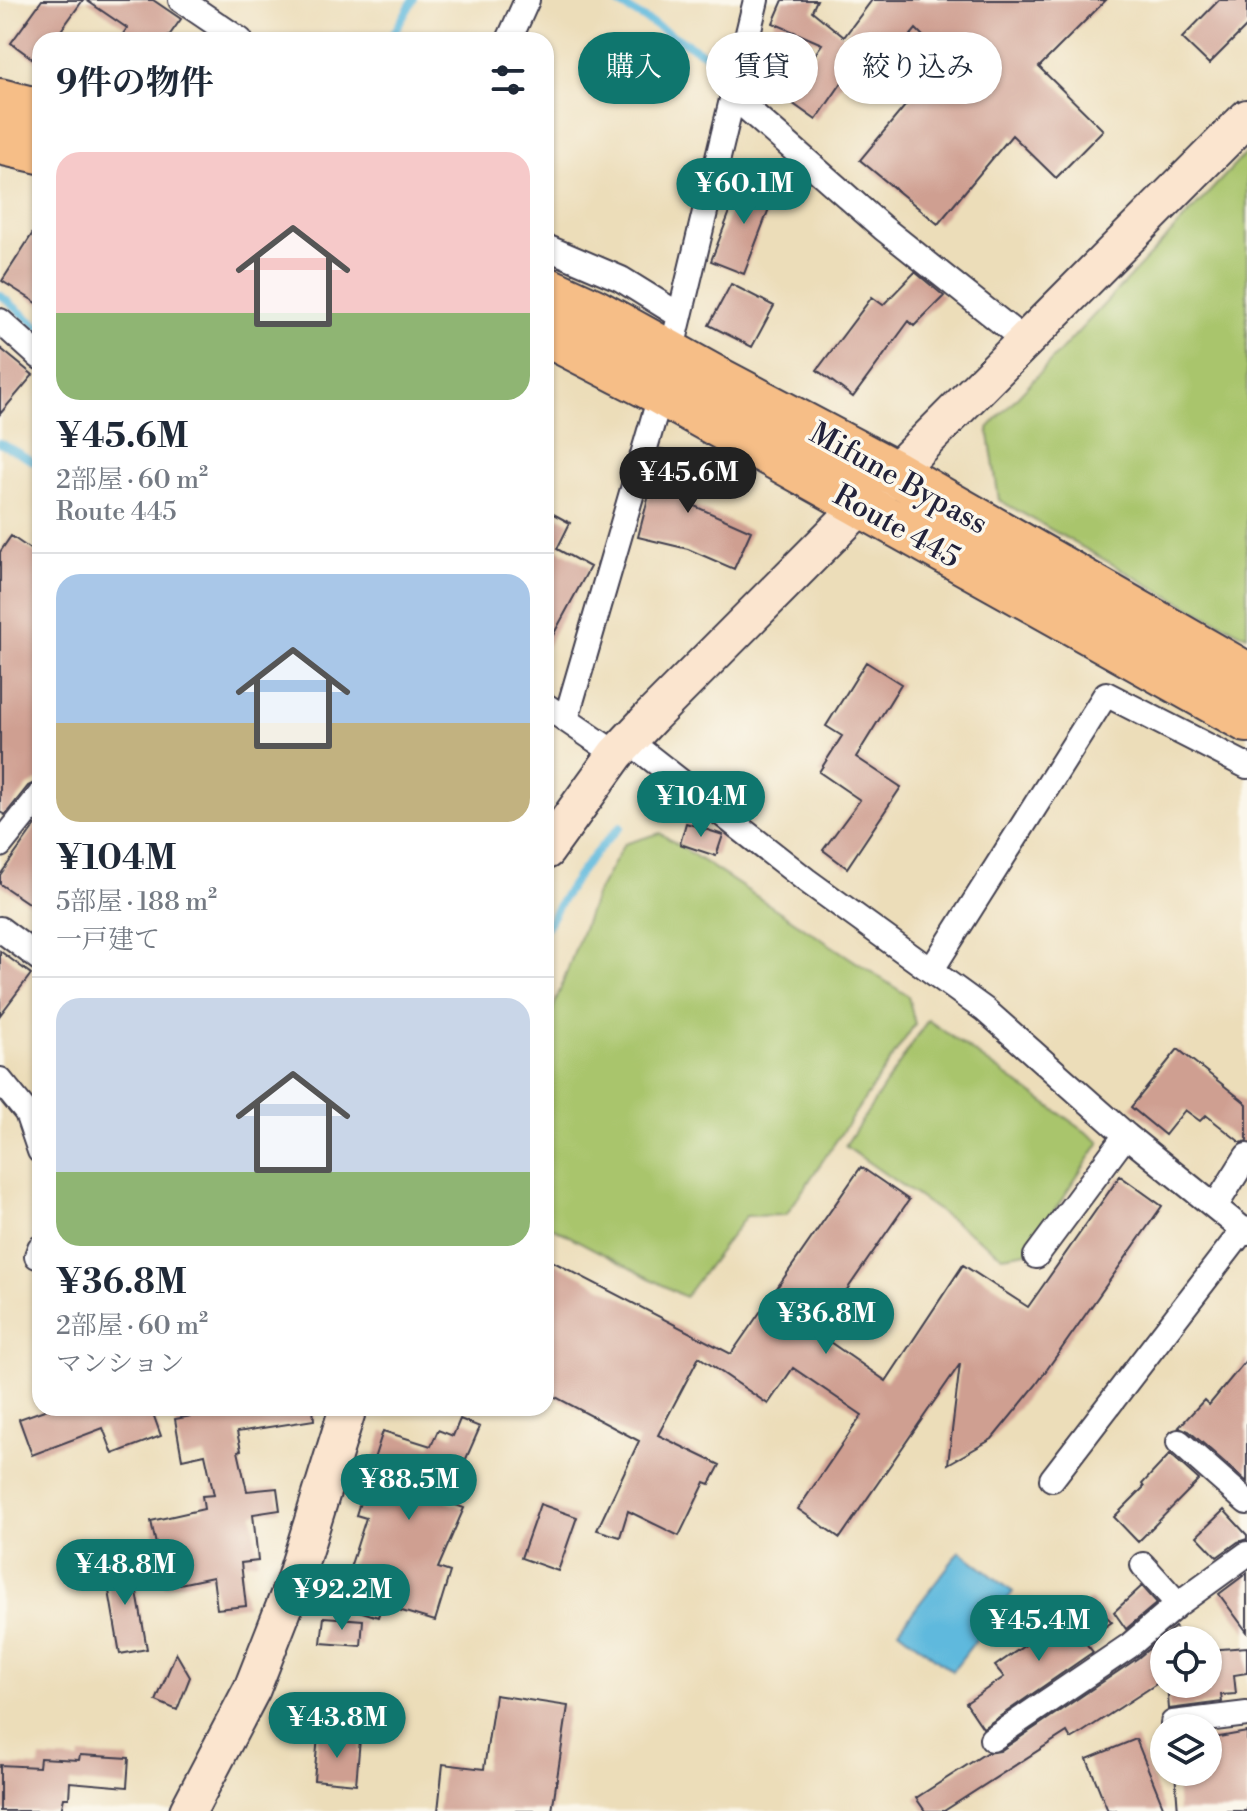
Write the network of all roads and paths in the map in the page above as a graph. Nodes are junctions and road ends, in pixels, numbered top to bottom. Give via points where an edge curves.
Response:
1 (181, 0) edge
2 (527, 0) edge
3 (756, 0) edge
4 (228, 32) edge
5 (513, 32) edge
6 (749, 32) edge
7 (0, 101) edge
8 (732, 104) edge
9 (742, 104) edge
10 (32, 109) edge
11 (1247, 118) edge
12 (0, 142) edge
13 (32, 149) edge
14 (554, 250) edge
15 (554, 293) edge
16 (0, 321) edge
17 (554, 335) edge
18 (1025, 341) junction
19 (32, 350) edge
20 (670, 354) junction
21 (895, 473) junction
22 (862, 506) junction
23 (1247, 675) edge
24 (556, 713) edge
25 (1247, 720) edge
26 (623, 747) junction
27 (1247, 766) edge
28 (32, 805) edge
29 (554, 840) edge
30 (0, 845) edge
31 (0, 929) edge
32 (32, 953) edge
33 (932, 969) junction
34 (0, 1080) edge
35 (32, 1128) edge
36 (1126, 1135) junction
37 (1247, 1156) edge
38 (1216, 1205) junction
39 (1245, 1231) edge
40 (1036, 1256) dead end
41 (346, 1416) edge
42 (1179, 1442) dead end
43 (1052, 1479) dead end
44 (1247, 1502) edge
45 (1247, 1554) edge
46 (1143, 1565) dead end
47 (1178, 1604) junction
48 (1247, 1714) edge
49 (1222, 1717) edge
50 (992, 1739) dead end
51 (188, 1811) edge

1 - 4 street
2 - 5 street
3 - 6 street
7 - 10 highway
8 - 20 street
9 - 18 street via 883,228
11 - 18 street
12 - 13 highway
14 - 20 street via 621,279
15 - 20 highway, Mifune Bypass
16 - 19 street
17 - 20 highway, Route 445
18 - 21 street
20 - 21 highway, Mifune Bypass
20 - 22 highway, Route 445
20 - 24 street
21 - 22 street
21 - 23 highway, Mifune Bypass
22 - 25 highway, Route 445
22 - 26 street
24 - 26 street
26 - 29 street
26 - 33 street
27 - 33 street via 1106,694
28 - 30 street
31 - 32 street
33 - 36 street
34 - 35 street via 27,1113
36 - 38 street
36 - 40 street
37 - 38 street
38 - 39 street
39 - 43 street
41 - 51 street via 294,1582 252,1689
42 - 44 street
45 - 47 street
46 - 47 street
47 - 50 street via 1129,1646
48 - 49 street

